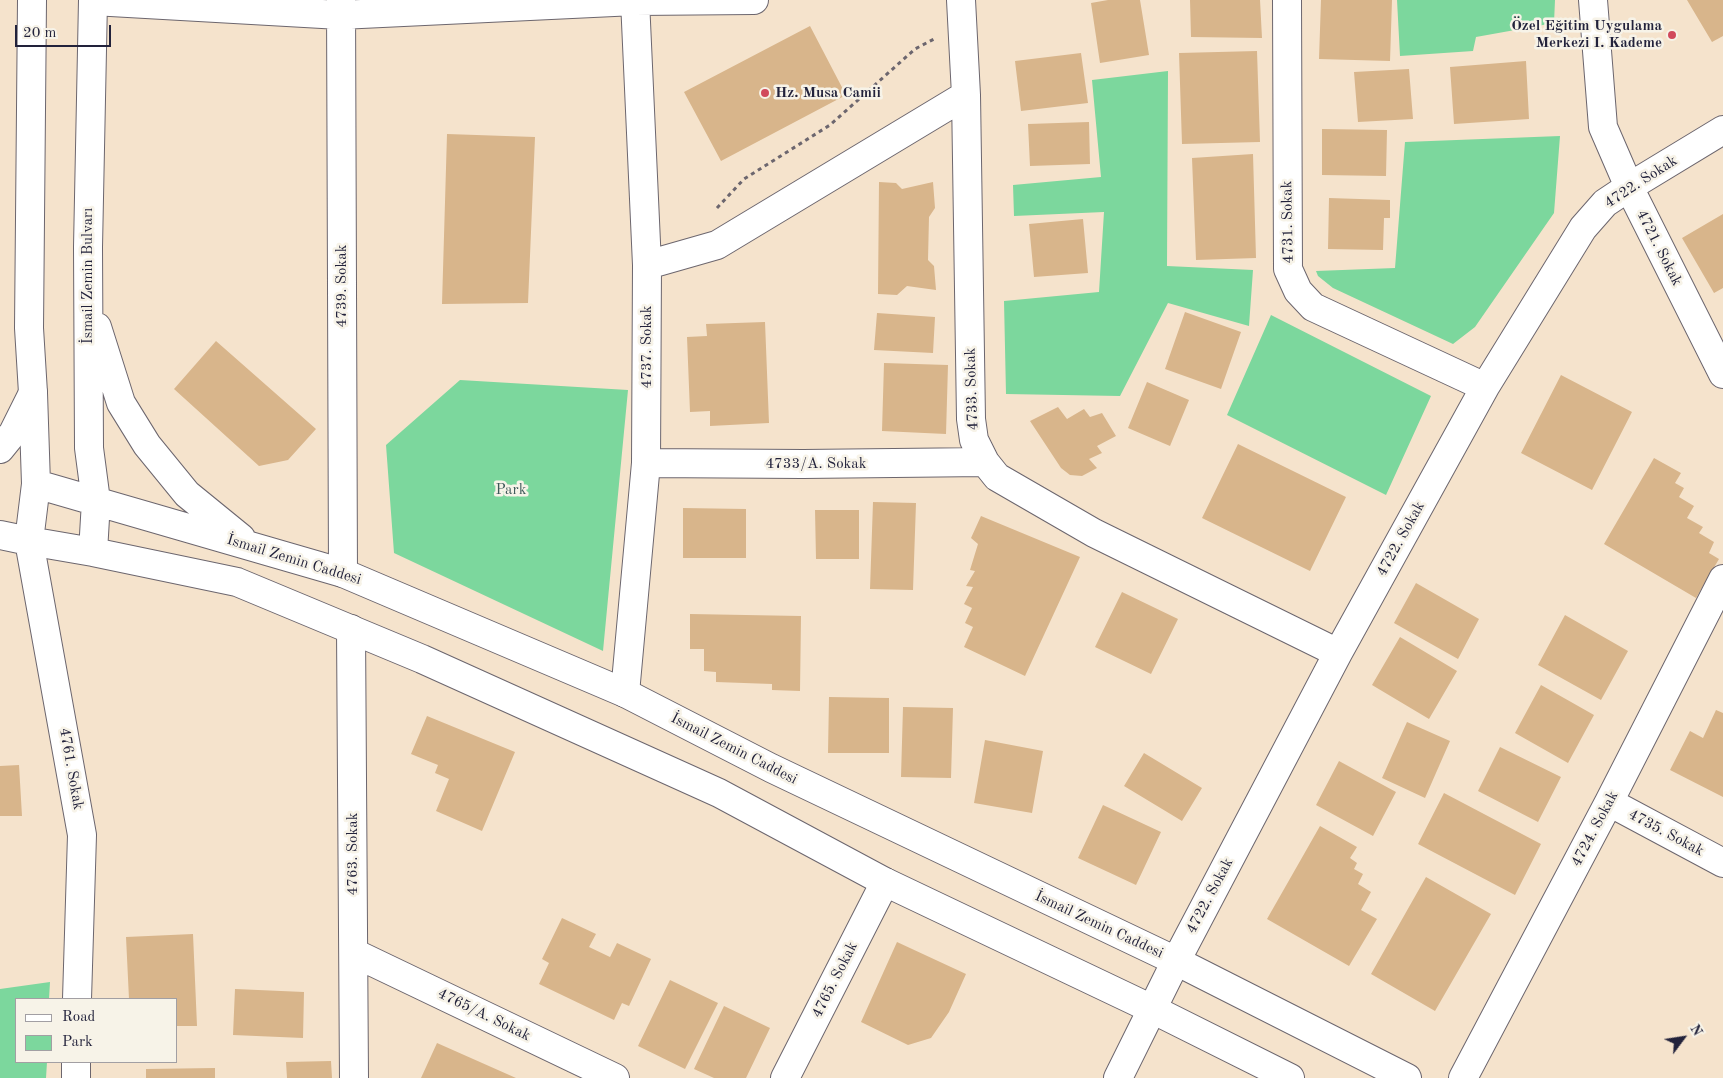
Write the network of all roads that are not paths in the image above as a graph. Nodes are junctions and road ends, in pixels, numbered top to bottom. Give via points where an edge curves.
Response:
1 (32, 0) edge
2 (93, 0) edge
3 (635, 0) edge
4 (754, 0) edge
5 (1287, 0) edge
6 (1593, 0) edge
7 (340, 7) edge
8 (962, 12) edge
9 (966, 95) junction
10 (1723, 130) edge
11 (1628, 187) junction
12 (647, 265) junction
13 (88, 295) junction
14 (1723, 374) edge
15 (1485, 387) junction
16 (33, 393) junction
17 (0, 449) edge
18 (985, 462) junction
19 (646, 463) junction
20 (36, 484) junction
21 (96, 501) junction
22 (0, 535) edge
23 (29, 541) junction
24 (252, 546) junction
25 (93, 552) junction
26 (343, 573) junction
27 (1723, 579) edge
28 (351, 629) junction
29 (1338, 653) junction
30 (625, 693) junction
31 (1609, 802) junction
32 (1723, 863) edge
33 (886, 882) junction
34 (354, 953) junction
35 (1176, 961) junction
36 (77, 998) edge
37 (1152, 1009) junction
38 (76, 1063) edge
39 (76, 1078) edge
40 (354, 1078) edge
41 (615, 1078) edge
42 (785, 1078) edge
43 (1118, 1078) edge
44 (1290, 1078) edge
45 (1407, 1078) edge
46 (1463, 1078) edge

1 - 16 street, 4761. Sokak via 29,328
2 - 7 street
2 - 13 street, İsmail Zemin Bulvarı
3 - 4 street
3 - 7 street
3 - 12 street, 4737. Sokak
5 - 15 street, 4731. Sokak via 1288,269 1298,291 1313,307
6 - 11 street, 4721. Sokak via 1602,128
7 - 26 street, 4739. Sokak
8 - 9 street, 4733. Sokak
9 - 12 street via 717,245
9 - 18 street, 4733. Sokak via 971,419 974,440
10 - 11 street, 4722. Sokak
11 - 14 street, 4721. Sokak
11 - 15 street, 4722. Sokak via 1605,203 1583,228
12 - 19 street, 4737. Sokak
13 - 21 street, İsmail Zemin Bulvarı via 89,448
13 - 24 street via 121,403 147,445 187,494
15 - 29 street, 4722. Sokak
16 - 17 street via 13,433
16 - 20 street, 4761. Sokak
18 - 19 street, 4733/A. Sokak
18 - 29 street, 4733. Sokak via 998,477 1094,533
19 - 30 street, 4737. Sokak
20 - 21 street, İsmail Zemin Caddesi
20 - 23 street, 4761. Sokak
21 - 24 street, İsmail Zemin Caddesi
21 - 25 street, İsmail Zemin Bulvarı
22 - 23 street
23 - 25 street
23 - 36 street, 4761. Sokak via 82,835
24 - 26 street, İsmail Zemin Caddesi
25 - 28 street via 236,582
26 - 30 street, İsmail Zemin Caddesi
27 - 31 street, 4724. Sokak
28 - 33 street via 719,793
28 - 34 street, 4763. Sokak
29 - 35 street, 4722. Sokak
30 - 35 street, İsmail Zemin Caddesi via 771,768
31 - 32 street, 4735. Sokak
31 - 46 street, 4724. Sokak
33 - 37 street
33 - 42 street, 4765. Sokak
34 - 40 street, 4763. Sokak
34 - 41 street, 4765/A. Sokak
35 - 37 street, 4722. Sokak
35 - 45 street, İsmail Zemin Caddesi
37 - 43 street, 4722. Sokak
37 - 44 street
38 - 39 street

